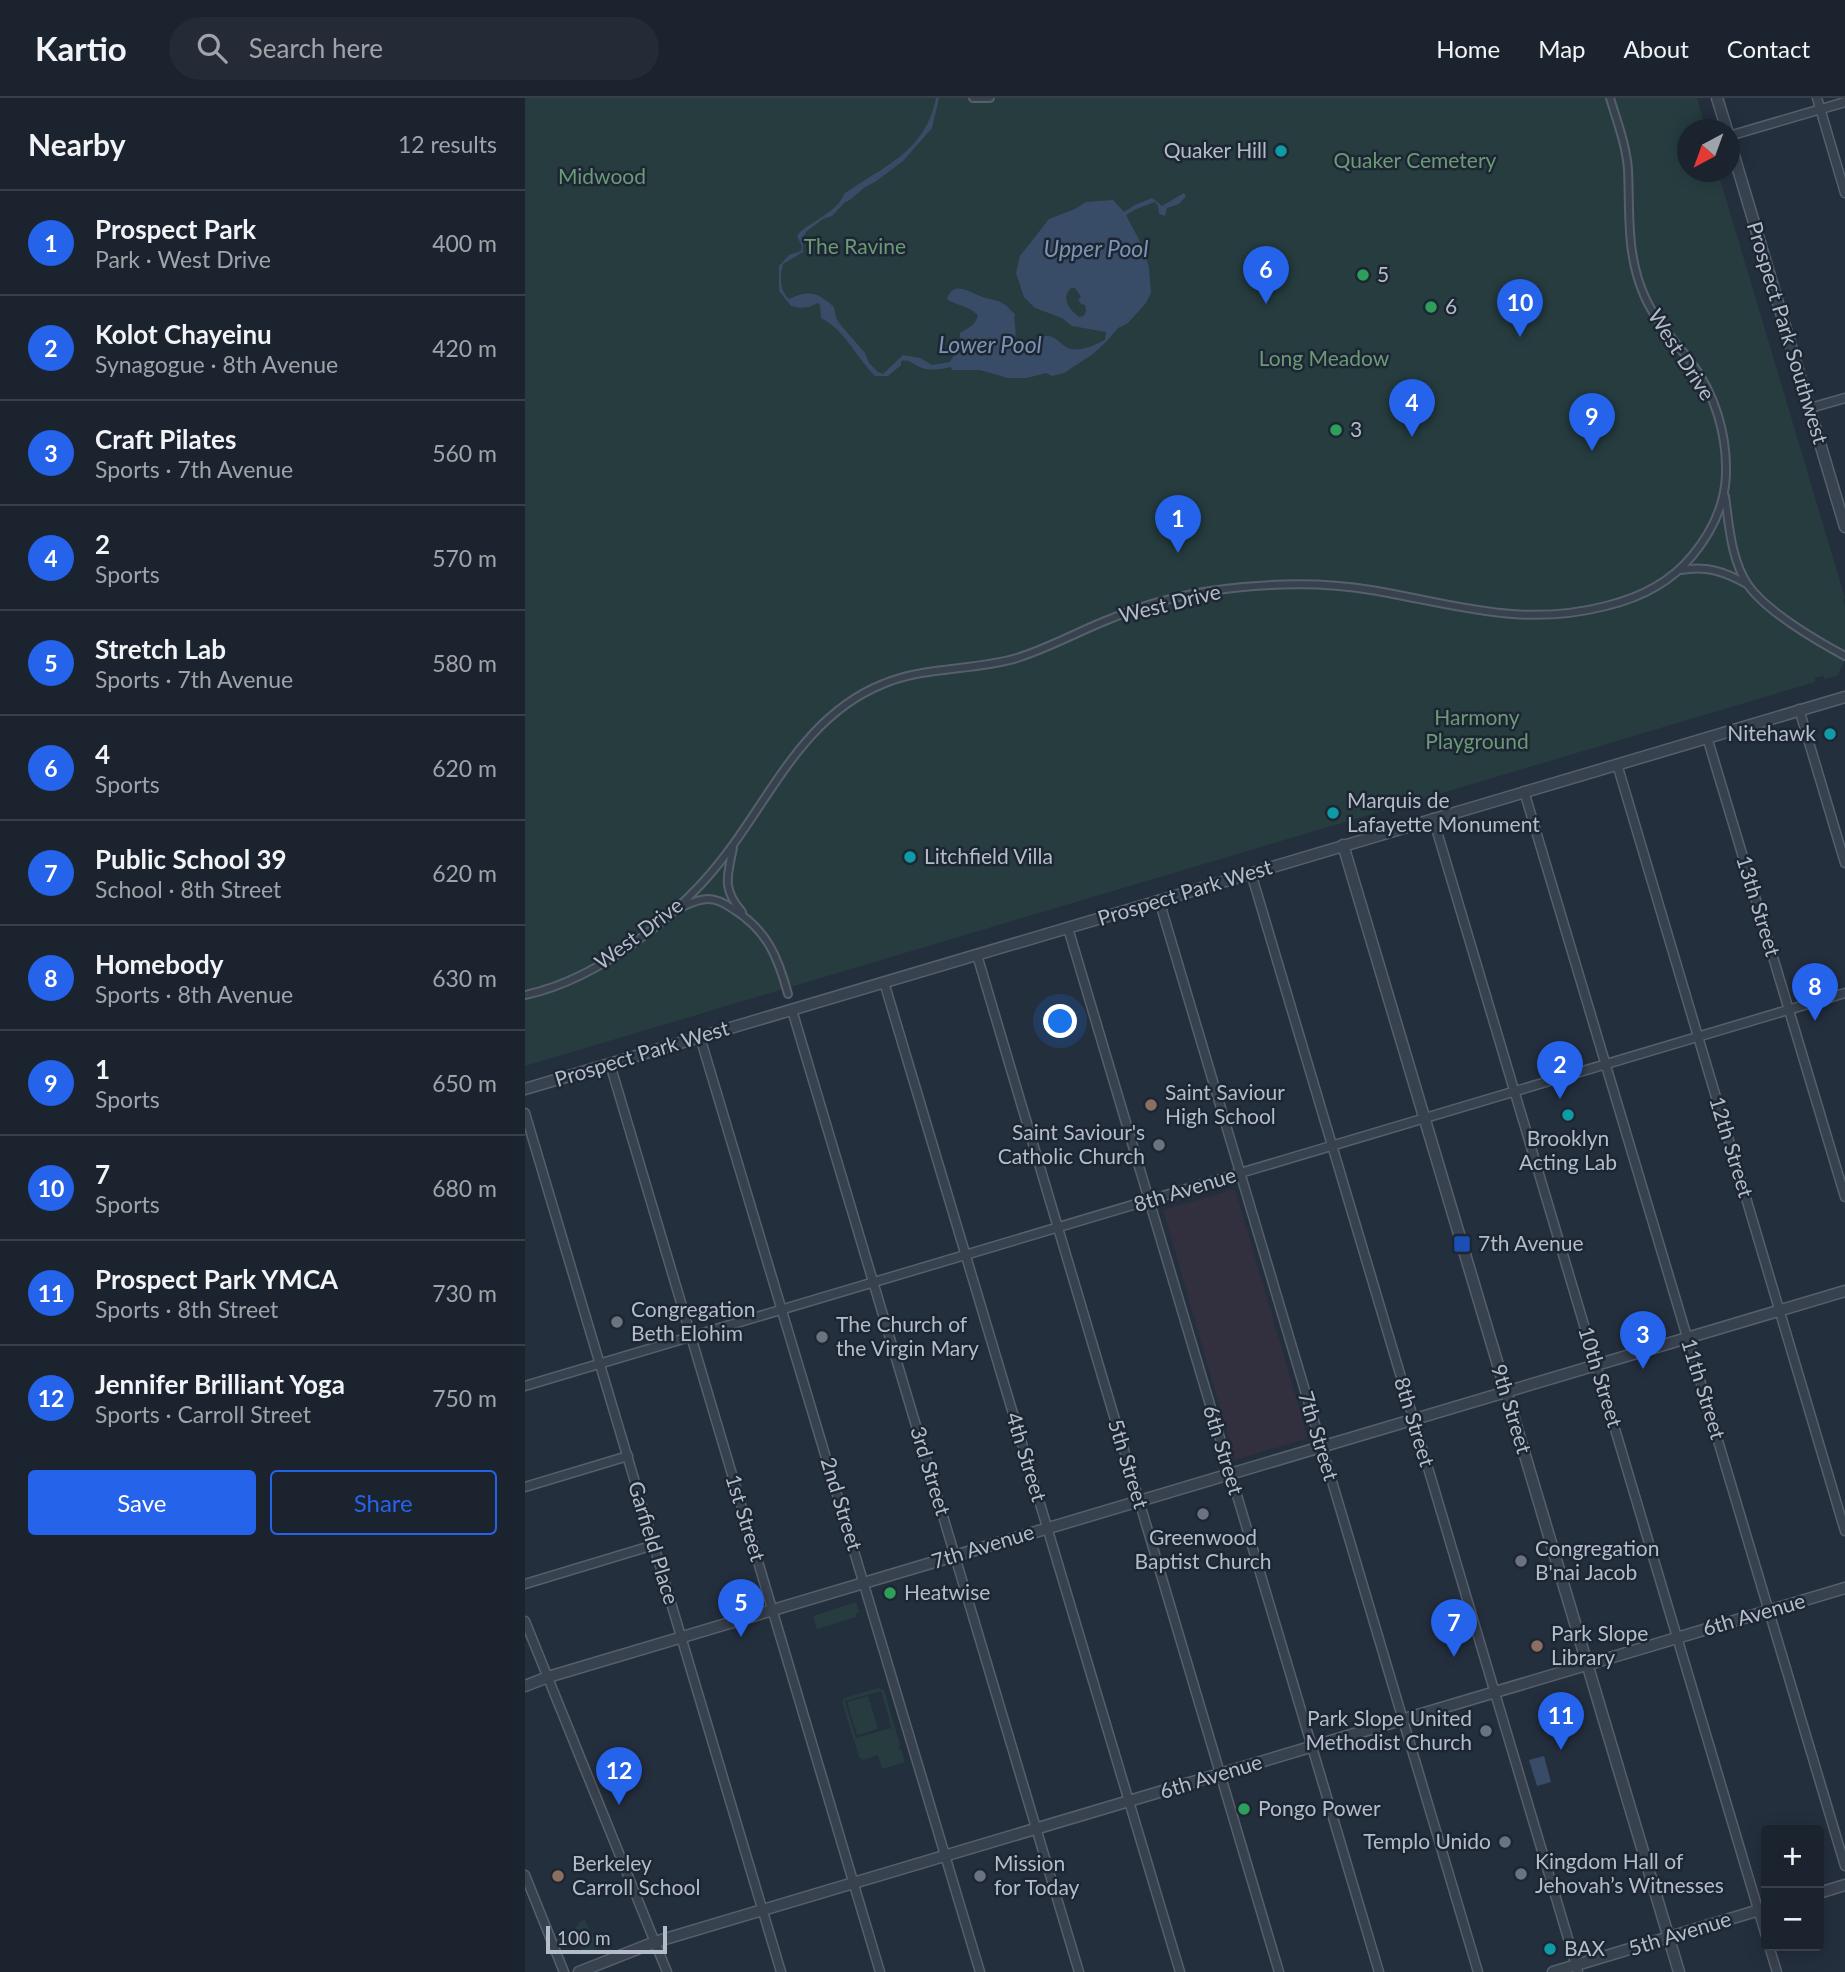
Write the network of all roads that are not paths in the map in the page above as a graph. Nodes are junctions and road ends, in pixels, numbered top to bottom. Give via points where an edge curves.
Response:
1 (973, 98) edge
2 (990, 98) edge
3 (1610, 98) edge
4 (1717, 98) edge
5 (1817, 98) edge
6 (1845, 102) edge
7 (1820, 109) junction
8 (1724, 119) edge
9 (1740, 135) edge
10 (1740, 172) edge
11 (1845, 193) edge
12 (1845, 398) edge
13 (1809, 408) junction
14 (1724, 491) junction
15 (1845, 527) edge
16 (1679, 570) junction
17 (1748, 585) junction
18 (1845, 656) edge
19 (1845, 696) edge
20 (1799, 709) junction
21 (1707, 737) junction
22 (1617, 764) junction
23 (1524, 791) junction
24 (1433, 818) junction
25 (733, 845) junction
26 (1343, 845) junction
27 (1845, 863) edge
28 (1251, 873) junction
29 (1159, 901) junction
30 (673, 911) junction
31 (748, 919) junction
32 (1068, 928) junction
33 (977, 955) junction
34 (884, 982) junction
35 (1845, 993) edge
36 (788, 994) dead end
37 (525, 995) edge
38 (792, 1010) junction
39 (1789, 1010) junction
40 (700, 1037) junction
41 (1698, 1037) junction
42 (610, 1064) junction
43 (1606, 1064) junction
44 (525, 1089) edge
45 (1515, 1092) junction
46 (525, 1114) edge
47 (1425, 1119) junction
48 (1332, 1146) junction
49 (1240, 1174) junction
50 (1845, 1197) edge
51 (1149, 1201) junction
52 (1058, 1228) junction
53 (966, 1255) junction
54 (874, 1282) junction
55 (1845, 1291) edge
56 (782, 1309) junction
57 (1779, 1310) junction
58 (691, 1337) junction
59 (1688, 1337) junction
60 (600, 1364) junction
61 (1596, 1364) junction
62 (525, 1386) edge
63 (1506, 1391) junction
64 (1413, 1419) junction
65 (1321, 1446) junction
66 (628, 1456) junction
67 (1230, 1474) junction
68 (525, 1487) edge
69 (1139, 1501) junction
70 (1047, 1528) junction
71 (1845, 1531) edge
72 (654, 1545) junction
73 (955, 1555) junction
74 (864, 1582) junction
75 (525, 1584) edge
76 (1845, 1588) edge
77 (773, 1610) junction
78 (1769, 1610) junction
79 (525, 1620) edge
80 (681, 1637) junction
81 (1677, 1637) junction
82 (1587, 1664) junction
83 (548, 1677) junction
84 (525, 1686) edge
85 (1494, 1693) junction
86 (1403, 1720) junction
87 (1311, 1746) junction
88 (1220, 1774) junction
89 (1129, 1801) junction
90 (1037, 1829) junction
91 (945, 1856) junction
92 (1845, 1866) edge
93 (525, 1875) edge
94 (854, 1883) junction
95 (1845, 1885) edge
96 (1824, 1891) edge
97 (1761, 1904) edge
98 (762, 1910) junction
99 (1761, 1911) edge
100 (1668, 1938) junction
101 (655, 1942) junction
102 (1771, 1951) edge
103 (1577, 1969) edge
104 (564, 1972) edge
105 (579, 1972) edge
106 (667, 1972) edge
107 (781, 1972) edge
108 (880, 1972) edge
109 (980, 1972) edge
110 (1079, 1972) edge
111 (1180, 1972) edge
112 (1279, 1972) edge
113 (1379, 1972) edge
114 (1478, 1972) edge
115 (1553, 1972) edge
116 (1679, 1972) edge
117 (1777, 1972) edge

1 - 2 street
3 - 14 street, West Drive via 1627,165 1630,245 1639,282 1656,318 1710,394 1725,449
4 - 8 street
5 - 7 street
6 - 7 street
7 - 9 street
7 - 11 street
10 - 13 street, Prospect Park Southwest
12 - 13 street
13 - 15 street, Prospect Park Southwest
14 - 16 street, West Drive via 1713,526
14 - 17 street, West Drive via 1733,546
16 - 17 street, West Drive via 1706,567
16 - 25 street, West Drive via 1637,597 1558,615 1490,612 1341,587 1217,590 1134,610 1019,657 904,676 867,690 825,720 785,767
17 - 18 street, West Drive via 1791,624
19 - 20 street, Prospect Park West
20 - 21 street, Prospect Park West
20 - 27 street
21 - 22 street, Prospect Park West
21 - 39 street, 13th Street
22 - 23 street, Prospect Park West
22 - 41 street, 12th Street
23 - 24 street, Prospect Park West
23 - 43 street, 11th Street
24 - 26 street, Prospect Park West
24 - 45 street, 10th Street
25 - 30 street, West Drive
25 - 31 street, West Drive via 727,884
26 - 28 street, Prospect Park West
26 - 47 street, 9th Street
28 - 29 street, Prospect Park West
28 - 48 street, 8th Street
29 - 32 street, Prospect Park West
29 - 49 street, 7th Street
30 - 31 street via 712,899
30 - 37 street, West Drive via 588,972
31 - 36 street via 769,943
32 - 33 street, Prospect Park West
32 - 51 street, 6th Street
33 - 34 street, Prospect Park West
33 - 52 street, 5th Street
34 - 38 street, Prospect Park West
34 - 53 street, 4th Street
35 - 39 street, 8th Avenue
38 - 40 street, Prospect Park West
38 - 54 street, 3rd Street
39 - 41 street, 8th Avenue
39 - 50 street, 13th Street
40 - 42 street, Prospect Park West
40 - 56 street, 2nd Street
41 - 43 street, 8th Avenue
41 - 57 street, 12th Street
42 - 44 street, Prospect Park West
42 - 58 street, 1st Street
43 - 45 street, 8th Avenue
43 - 59 street, 11th Street
45 - 47 street, 8th Avenue
45 - 61 street, 10th Street
46 - 60 street, Garfield Place
47 - 48 street, 8th Avenue
47 - 63 street, 9th Street
48 - 49 street, 8th Avenue
48 - 64 street, 8th Street
49 - 51 street, 8th Avenue
49 - 65 street, 7th Street
51 - 52 street, 8th Avenue
51 - 67 street, 6th Street
52 - 53 street, 8th Avenue
52 - 69 street, 5th Street
53 - 54 street, 8th Avenue
53 - 70 street, 4th Street
54 - 56 street, 8th Avenue
54 - 73 street, 3rd Street
55 - 57 street, 7th Avenue
56 - 58 street, 8th Avenue
56 - 74 street, 2nd Street
57 - 59 street, 7th Avenue
57 - 71 street, 12th Street
58 - 60 street, 8th Avenue
58 - 77 street, 1st Street
59 - 61 street, 7th Avenue
59 - 78 street, 11th Street
60 - 62 street, 8th Avenue
60 - 66 street, Garfield Place
61 - 63 street, 7th Avenue
61 - 81 street, 10th Street
63 - 64 street, 7th Avenue
63 - 82 street, 9th Street
64 - 65 street, 7th Avenue
64 - 85 street, 8th Street
65 - 67 street, 7th Avenue
65 - 86 street, 7th Street
66 - 68 street
66 - 72 street, Garfield Place
67 - 69 street, 7th Avenue
67 - 87 street, 6th Street
69 - 70 street, 7th Avenue
69 - 88 street, 5th Street
70 - 73 street, 7th Avenue
70 - 89 street, 4th Street
72 - 75 street
72 - 80 street, Garfield Place
73 - 74 street, 7th Avenue
73 - 90 street, 3rd Street
74 - 77 street, 7th Avenue
74 - 91 street, 2nd Street
76 - 78 street, 6th Avenue
77 - 80 street, 7th Avenue
77 - 94 street, 1st Street
78 - 81 street, 6th Avenue
78 - 92 street, 11th Street
79 - 83 street
80 - 83 street, 7th Avenue
80 - 98 street, Garfield Place
81 - 82 street, 6th Avenue
81 - 97 street, 10th Street
82 - 85 street, 6th Avenue
82 - 100 street, 9th Street
83 - 84 street, 7th Avenue
83 - 101 street
85 - 86 street, 6th Avenue
85 - 103 street, 8th Street
86 - 87 street, 6th Avenue
86 - 114 street, 7th Street
87 - 88 street, 6th Avenue
87 - 113 street, 6th Street
88 - 89 street, 6th Avenue
88 - 112 street, 5th Street
89 - 90 street, 6th Avenue
89 - 111 street, 4th Street
90 - 91 street, 6th Avenue
90 - 110 street, 3rd Street
91 - 94 street, 6th Avenue
91 - 109 street, 2nd Street
93 - 104 street
94 - 98 street, 6th Avenue
94 - 108 street, 1st Street
95 - 96 street
98 - 101 street, 6th Avenue
98 - 107 street, Garfield Place
99 - 100 street, 5th Avenue
100 - 103 street, 5th Avenue
100 - 116 street, 9th Street
101 - 105 street, 6th Avenue
101 - 106 street
102 - 117 street
103 - 115 street, 5th Avenue

